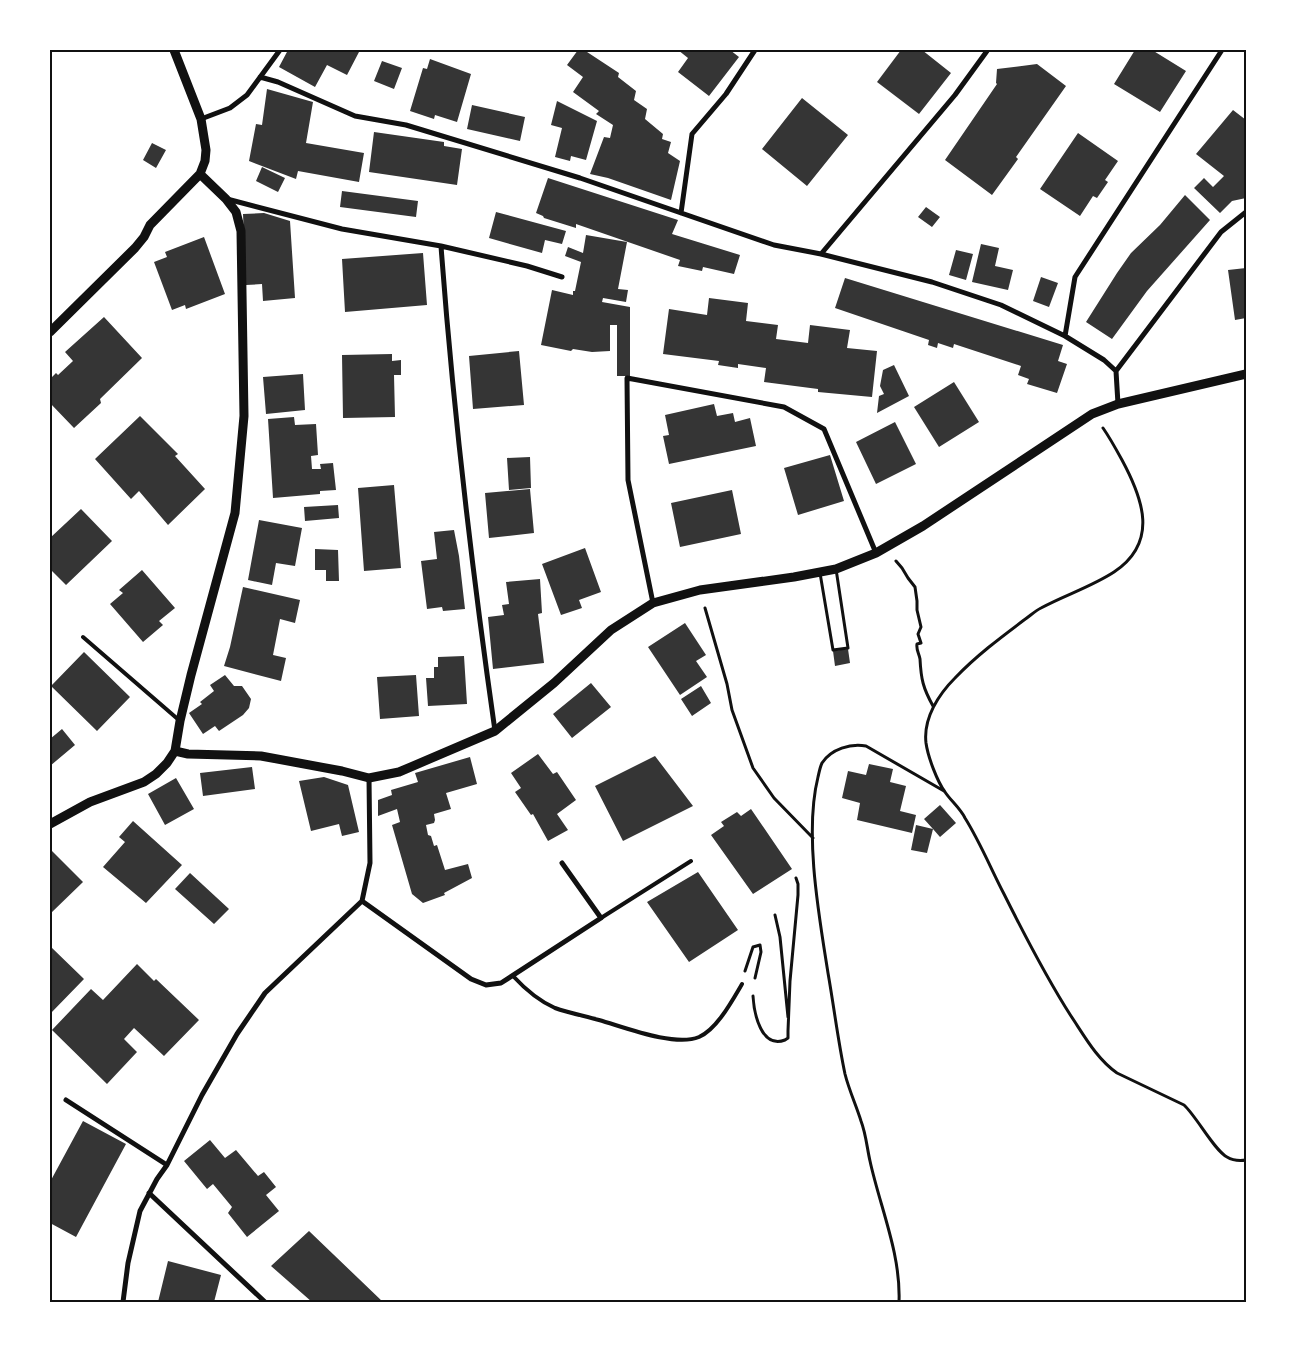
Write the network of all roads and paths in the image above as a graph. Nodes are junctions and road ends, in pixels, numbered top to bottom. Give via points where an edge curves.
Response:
1 (174, 50) edge
2 (280, 50) edge
3 (754, 50) edge
4 (1222, 50) edge
5 (987, 51) edge
6 (260, 77) junction
7 (201, 118) junction
8 (200, 174) junction
9 (226, 199) junction
10 (1246, 212) edge
11 (681, 213) junction
12 (441, 246) junction
13 (821, 254) junction
14 (562, 277) dead end
15 (50, 332) edge
16 (1065, 336) junction
17 (1116, 371) junction
18 (1246, 374) edge
19 (1118, 404) junction
20 (1092, 414) junction
21 (876, 553) junction
22 (893, 558) dead end
23 (836, 568) junction
24 (700, 590) junction
25 (653, 603) junction
26 (83, 638) dead end
27 (934, 706) junction
28 (180, 721) junction
29 (495, 731) junction
30 (174, 750) junction
31 (369, 778) junction
32 (944, 792) junction
33 (50, 824) edge
34 (813, 838) junction
35 (690, 861) dead end
36 (562, 863) dead end
37 (796, 878) dead end
38 (362, 901) junction
39 (774, 915) dead end
40 (601, 918) junction
41 (513, 976) junction
42 (742, 984) joint
43 (753, 985) dead end
44 (752, 992) dead end
45 (789, 1022) junction
46 (66, 1100) dead end
47 (1246, 1160) edge
48 (167, 1165) junction
49 (149, 1193) junction
50 (124, 1302) edge
51 (265, 1302) edge
52 (899, 1302) edge

1 - 7 street
2 - 6 street
3 - 11 street via 726,94 692,134
4 - 16 street via 1075,277
5 - 13 street via 955,95
6 - 7 street via 247,95 230,108
6 - 11 street via 355,116 415,127
7 - 8 street via 206,150
8 - 9 street
8 - 15 street via 150,225 135,248
9 - 12 street via 342,229
9 - 28 street via 236,212 241,231 244,416 235,513
10 - 17 street via 1221,232
11 - 13 street via 774,245
12 - 14 street
12 - 29 street via 475,592
13 - 16 street via 932,282 1001,305
16 - 17 street
17 - 19 street
18 - 19 street
19 - 20 street
20 - 21 street via 923,526
20 - 27 path via 1114,445 1136,489 1143,513 1141,540 1130,559 1115,571 1038,609 990,645 950,683
21 - 23 street
21 - 25 street via 824,429 784,407 627,378 628,480
22 - 27 path via 905,571 916,592 921,627 918,634 921,643 916,646 920,672
23 - 23 path via 848,648 833,650 820,573
23 - 24 street
24 - 25 street
24 - 34 path via 732,710 753,768 774,798
25 - 29 street via 611,630 554,683
26 - 28 lane
27 - 32 path via 927,725 926,743
28 - 30 street
29 - 31 street via 398,772
30 - 31 street via 188,754 262,756
30 - 33 street via 167,763 144,782 90,802
31 - 38 street via 370,863
32 - 34 path via 866,746 844,747 822,764 814,792
32 - 47 path via 964,814 1034,954 1096,1053 1123,1076 1184,1104 1225,1156
34 - 52 path via 820,920 838,1035 847,1081 862,1121 887,1223
35 - 40 lane
36 - 40 street
37 - 45 path via 798,895
38 - 41 street via 471,978 486,985 501,983
38 - 48 street via 265,993 217,1068
39 - 45 path via 780,937
40 - 41 street
41 - 42 lane via 554,1007 634,1031 679,1039 701,1036 709,1030
42 - 43 path via 751,951 760,945
44 - 45 path via 755,1012 764,1034 775,1041 785,1040
46 - 48 street
48 - 49 street
49 - 50 street via 135,1229
49 - 51 street

